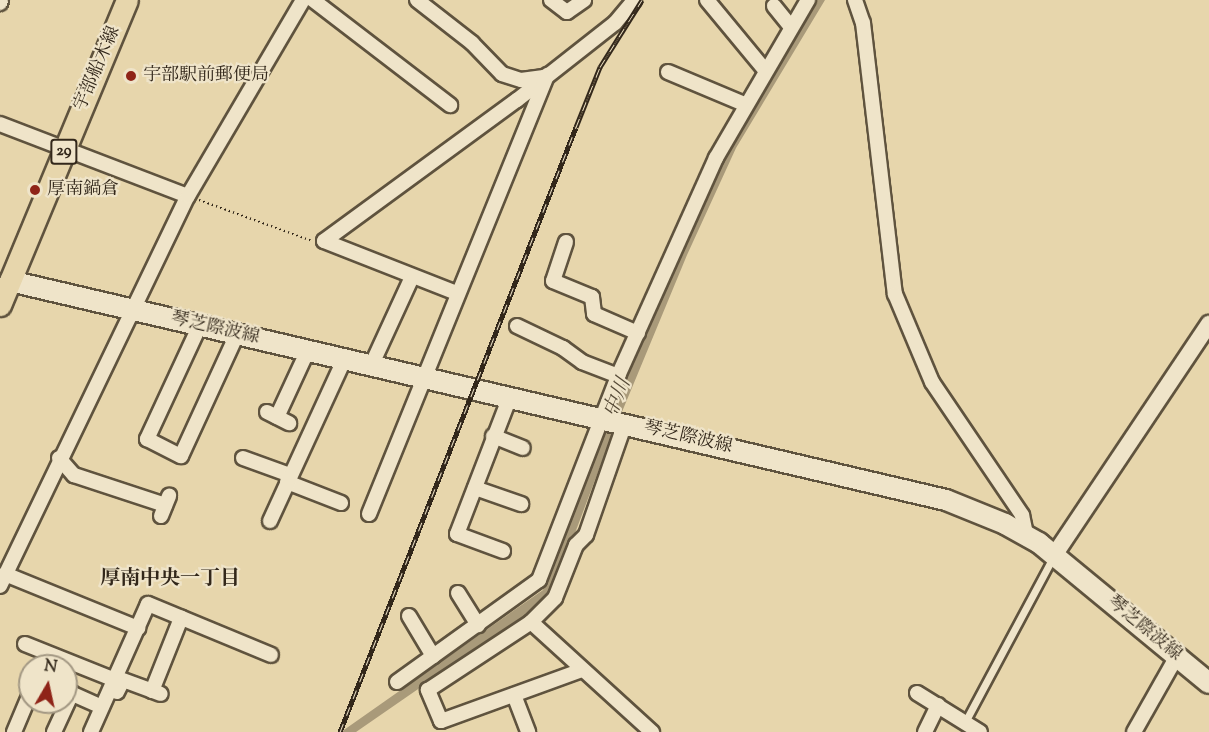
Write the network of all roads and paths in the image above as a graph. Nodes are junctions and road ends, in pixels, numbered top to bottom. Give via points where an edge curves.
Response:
1 (128, 0) edge
2 (303, 0) edge
3 (313, 0) edge
4 (417, 0) edge
5 (551, 0) edge
6 (584, 0) edge
7 (634, 0) edge
8 (707, 0) edge
9 (808, 0) edge
10 (855, 0) edge
11 (774, 6) dead end
12 (791, 27) junction
13 (765, 70) junction
14 (668, 72) dead end
15 (547, 75) junction
16 (744, 104) junction
17 (450, 105) dead end
18 (0, 124) edge
19 (64, 151) junction
20 (188, 196) junction
21 (324, 241) junction
22 (566, 242) dead end
23 (412, 277) junction
24 (5, 279) edge
25 (457, 293) junction
26 (0, 305) edge
27 (130, 310) junction
28 (1209, 324) edge
29 (200, 325) junction
30 (517, 327) dead end
31 (638, 333) junction
32 (237, 334) junction
33 (308, 350) junction
34 (345, 358) junction
35 (372, 364) junction
36 (618, 376) junction
37 (425, 377) junction
38 (510, 397) junction
39 (278, 417) dead end
40 (614, 420) junction
41 (493, 436) junction
42 (523, 448) dead end
43 (59, 458) junction
44 (243, 458) dead end
45 (289, 478) junction
46 (475, 488) junction
47 (341, 503) dead end
48 (521, 504) dead end
49 (165, 506) dead end
50 (369, 513) dead end
51 (270, 521) dead end
52 (1026, 534) junction
53 (503, 551) dead end
54 (1054, 554) junction
55 (550, 558) junction
56 (567, 565) junction
57 (3, 580) edge
58 (458, 593) dead end
59 (409, 616) dead end
60 (181, 618) junction
61 (531, 622) junction
62 (478, 625) junction
63 (138, 628) junction
64 (25, 644) dead end
65 (271, 654) dead end
66 (433, 656) junction
67 (1177, 656) junction
68 (582, 670) junction
69 (115, 680) junction
70 (397, 682) dead end
71 (1209, 683) edge
72 (917, 693) dead end
73 (514, 695) junction
74 (78, 696) edge
75 (938, 705) junction
76 (102, 706) junction
77 (22, 714) edge
78 (61, 714) edge
79 (965, 722) junction
80 (14, 732) edge
81 (54, 732) edge
82 (91, 732) edge
83 (98, 732) edge
84 (528, 732) edge
85 (652, 732) edge
86 (925, 732) edge
87 (980, 732) edge
88 (1134, 732) edge

1 - 19 main road, 宇部船木線 / 29
2 - 20 street
3 - 17 street
4 - 15 street via 471,43 502,74 534,80
5 - 6 street via 567,12
7 - 15 street via 615,23
8 - 13 street
9 - 12 street
10 - 52 street via 863,23 895,294 932,382 1022,515
11 - 12 street
12 - 13 street
13 - 16 street
14 - 16 street
15 - 21 street via 424,171
15 - 25 street
16 - 31 street
18 - 19 street
19 - 20 street
19 - 24 main road, 宇部船木線 / 29
20 - 21 path via 320,244
20 - 27 street
21 - 23 street
22 - 31 street via 553,281 592,297 594,314
23 - 25 street
23 - 35 street
24 - 26 main road, 宇部船木線 / 29
24 - 27 main road, 琴芝際波線
25 - 37 street
27 - 29 main road, 琴芝際波線
27 - 43 street
28 - 54 street
29 - 32 main road, 琴芝際波線
29 - 32 street via 147,439 181,456
30 - 36 street via 563,348 582,362
31 - 36 street
32 - 33 main road, 琴芝際波線
33 - 34 main road, 琴芝際波線
33 - 39 street
34 - 35 main road, 琴芝際波線
34 - 45 street
35 - 37 main road, 琴芝際波線
36 - 40 street
37 - 38 main road, 琴芝際波線
37 - 50 street
38 - 40 main road, 琴芝際波線
38 - 41 street
40 - 52 main road, 琴芝際波線 via 946,500
40 - 55 street
40 - 56 street via 586,535 576,545
41 - 42 street
41 - 46 street
43 - 49 street via 74,474
43 - 57 street
44 - 45 street
45 - 47 street
45 - 51 street
46 - 48 street
46 - 53 street via 457,534
52 - 54 main road, 琴芝際波線
54 - 67 main road, 琴芝際波線
54 - 79 lane
55 - 56 street
55 - 62 street via 531,588
56 - 61 street via 555,598
57 - 63 street
58 - 62 street
59 - 66 street
60 - 63 street via 148,604
60 - 65 street
60 - 83 street via 157,693 123,680
61 - 68 street
61 - 73 street via 428,690 441,721
62 - 66 street
63 - 69 street
64 - 69 street
66 - 70 street
67 - 71 main road, 琴芝際波線
67 - 88 street
68 - 73 street
68 - 85 street
69 - 76 street
72 - 75 street
73 - 84 street
74 - 76 street
75 - 79 street
75 - 86 street
76 - 82 street
77 - 80 street
78 - 81 street
79 - 87 street

